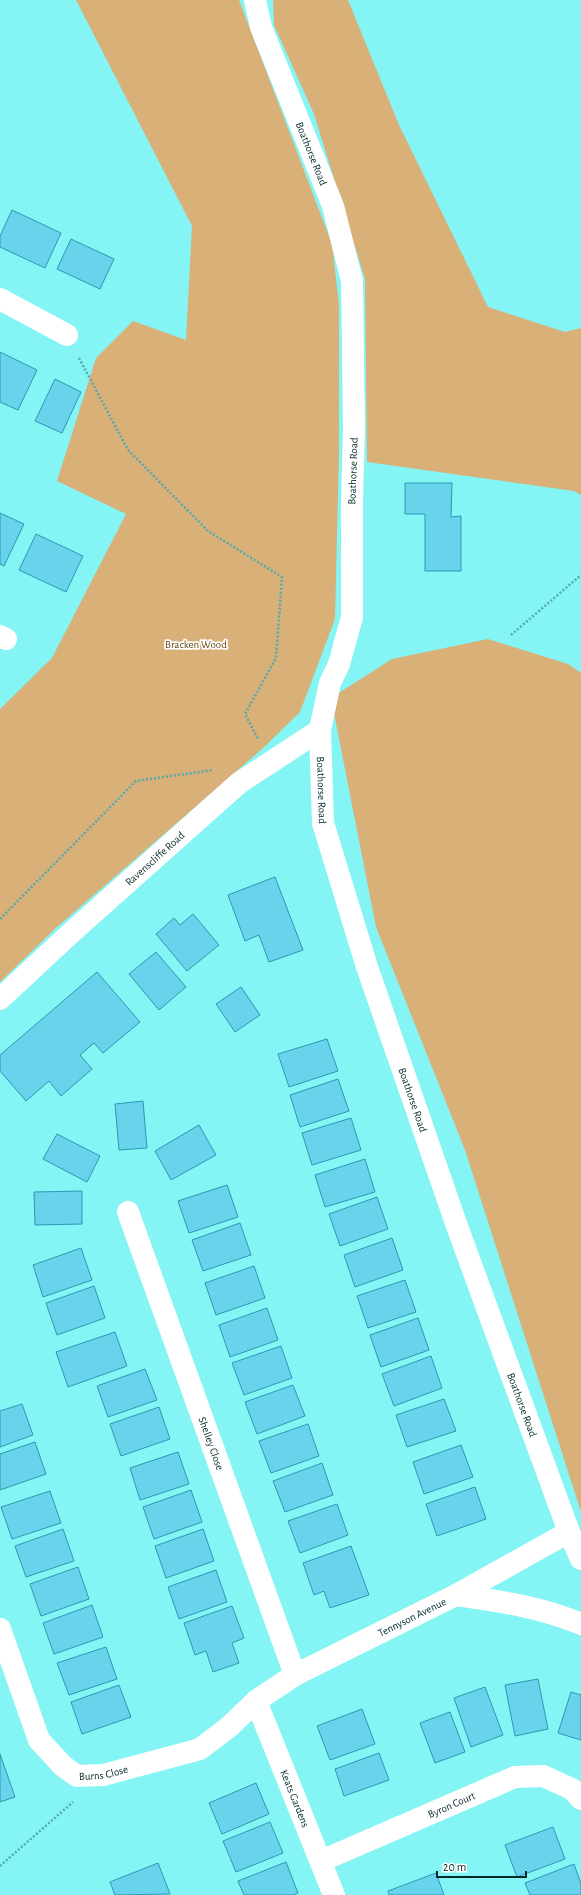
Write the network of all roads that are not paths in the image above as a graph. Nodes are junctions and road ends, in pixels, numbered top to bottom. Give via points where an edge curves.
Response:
1 (255, 0) edge
2 (0, 299) edge
3 (67, 335) road end
4 (320, 730) junction
5 (0, 999) edge
6 (128, 1212) dead end
7 (570, 1532) junction
8 (581, 1559) edge
9 (456, 1595) junction
10 (581, 1624) edge
11 (0, 1630) edge
12 (295, 1675) junction
13 (256, 1701) junction
14 (581, 1799) edge
15 (320, 1861) junction
16 (334, 1895) edge

1 - 4 street, Boathorse Road via 261,27 333,206 352,281 352,617 339,664 330,683
2 - 3 street
4 - 5 street, Ravenscliffe Road via 239,783
4 - 7 street, Boathorse Road via 323,823 367,967 458,1230
6 - 12 street, Shelley Close
7 - 8 street, Boathorse Road
7 - 9 street, Tennyson Avenue
9 - 10 street via 505,1601
9 - 12 street, Tennyson Avenue
11 - 13 street, Burns Close via 39,1740 63,1766 77,1776 103,1775 200,1749 229,1727
12 - 13 street, Tennyson Avenue
13 - 15 street, Keats Gardens
14 - 15 street, Byron Court via 572,1789 542,1776 515,1777
15 - 16 street, Keats Gardens

